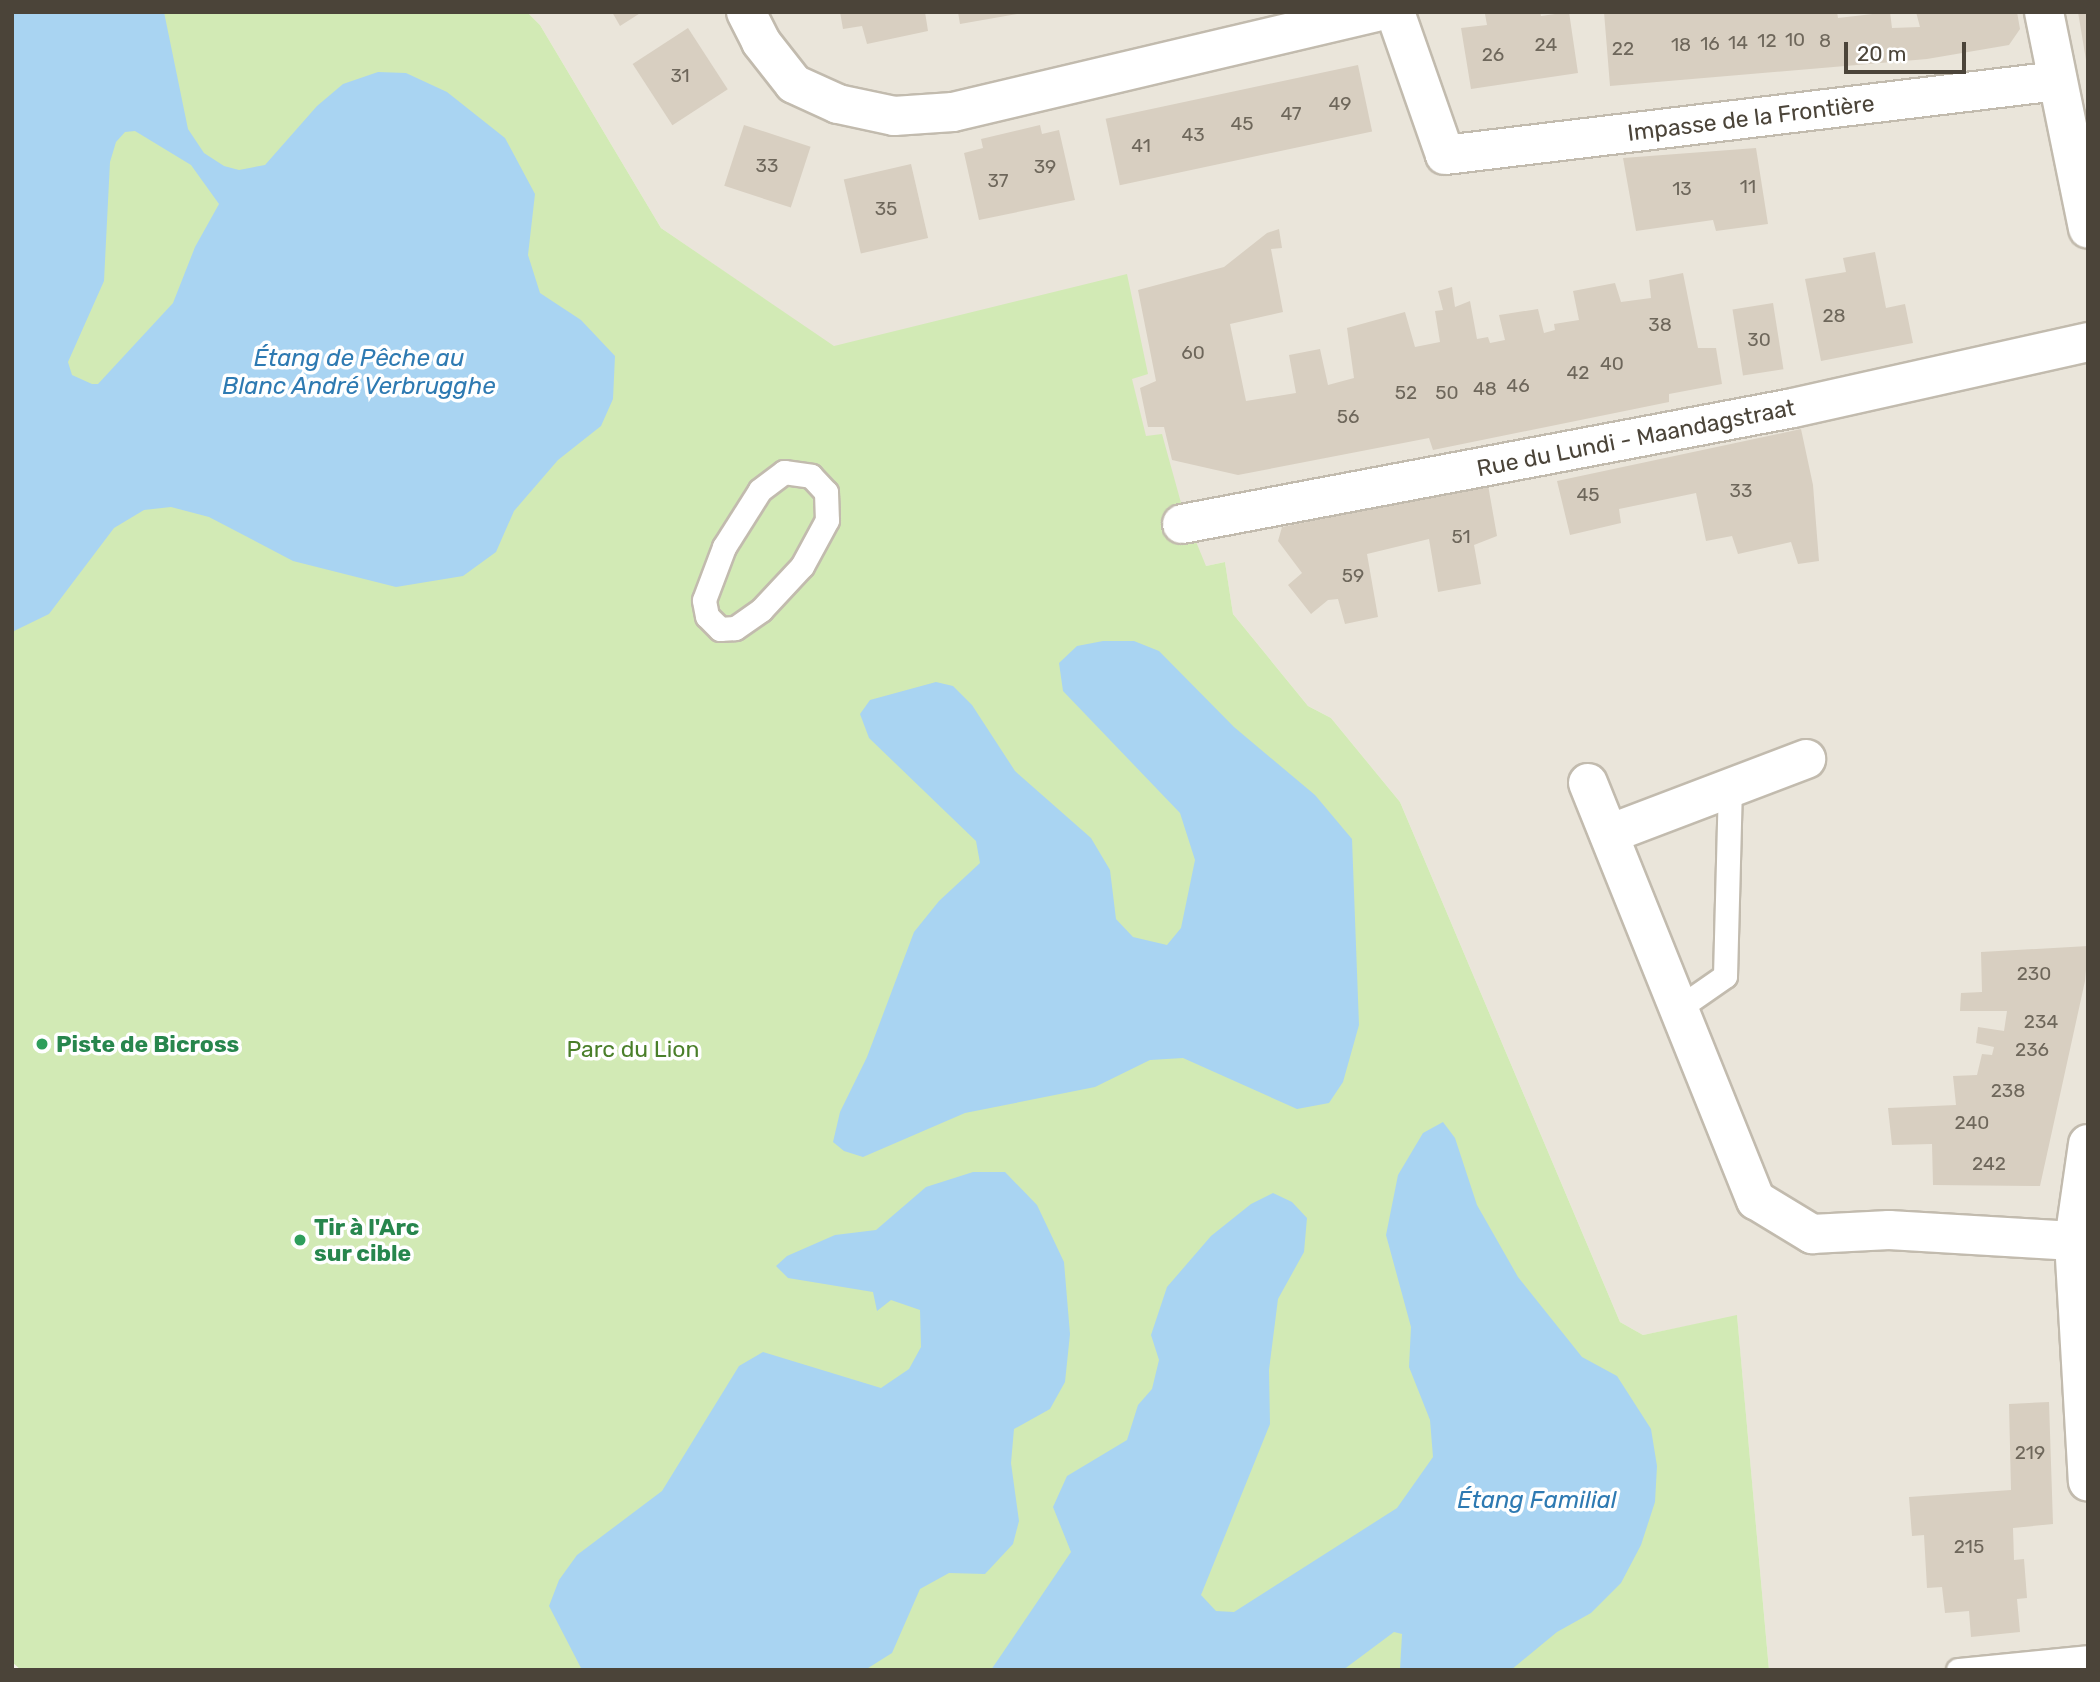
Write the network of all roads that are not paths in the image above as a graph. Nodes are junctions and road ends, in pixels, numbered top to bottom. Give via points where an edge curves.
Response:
1 (746, 12) edge
2 (1375, 12) edge
3 (1395, 12) edge
4 (2044, 12) edge
5 (2057, 81) junction
6 (2088, 229) edge
7 (2088, 342) edge
8 (1182, 524) dead end
9 (724, 547) joint
10 (1806, 759) dead end
11 (1588, 783) dead end
12 (1730, 788) junction
13 (1609, 834) junction
14 (1679, 1008) junction
15 (2088, 1144) edge
16 (2074, 1241) junction
17 (2088, 1482) edge
18 (2088, 1657) edge
19 (1958, 1670) edge

1 - 2 street via 761,42 794,84 838,104 894,116 953,111
3 - 5 street, Impasse de la Frontière via 1445,155
4 - 5 street
5 - 6 street
7 - 8 street, Rue du Lundi - Maandagstraat via 1793,408
9 - 9 lane via 760,490 784,472 811,476 827,492 827,520 802,566 761,610 735,628 720,629 707,616 704,600
10 - 12 street
11 - 13 street
12 - 13 street
12 - 14 lane via 1725,976
13 - 14 street
14 - 16 street via 1756,1200 1787,1221 1812,1234 1889,1230
15 - 16 street
16 - 17 street
18 - 19 lane

